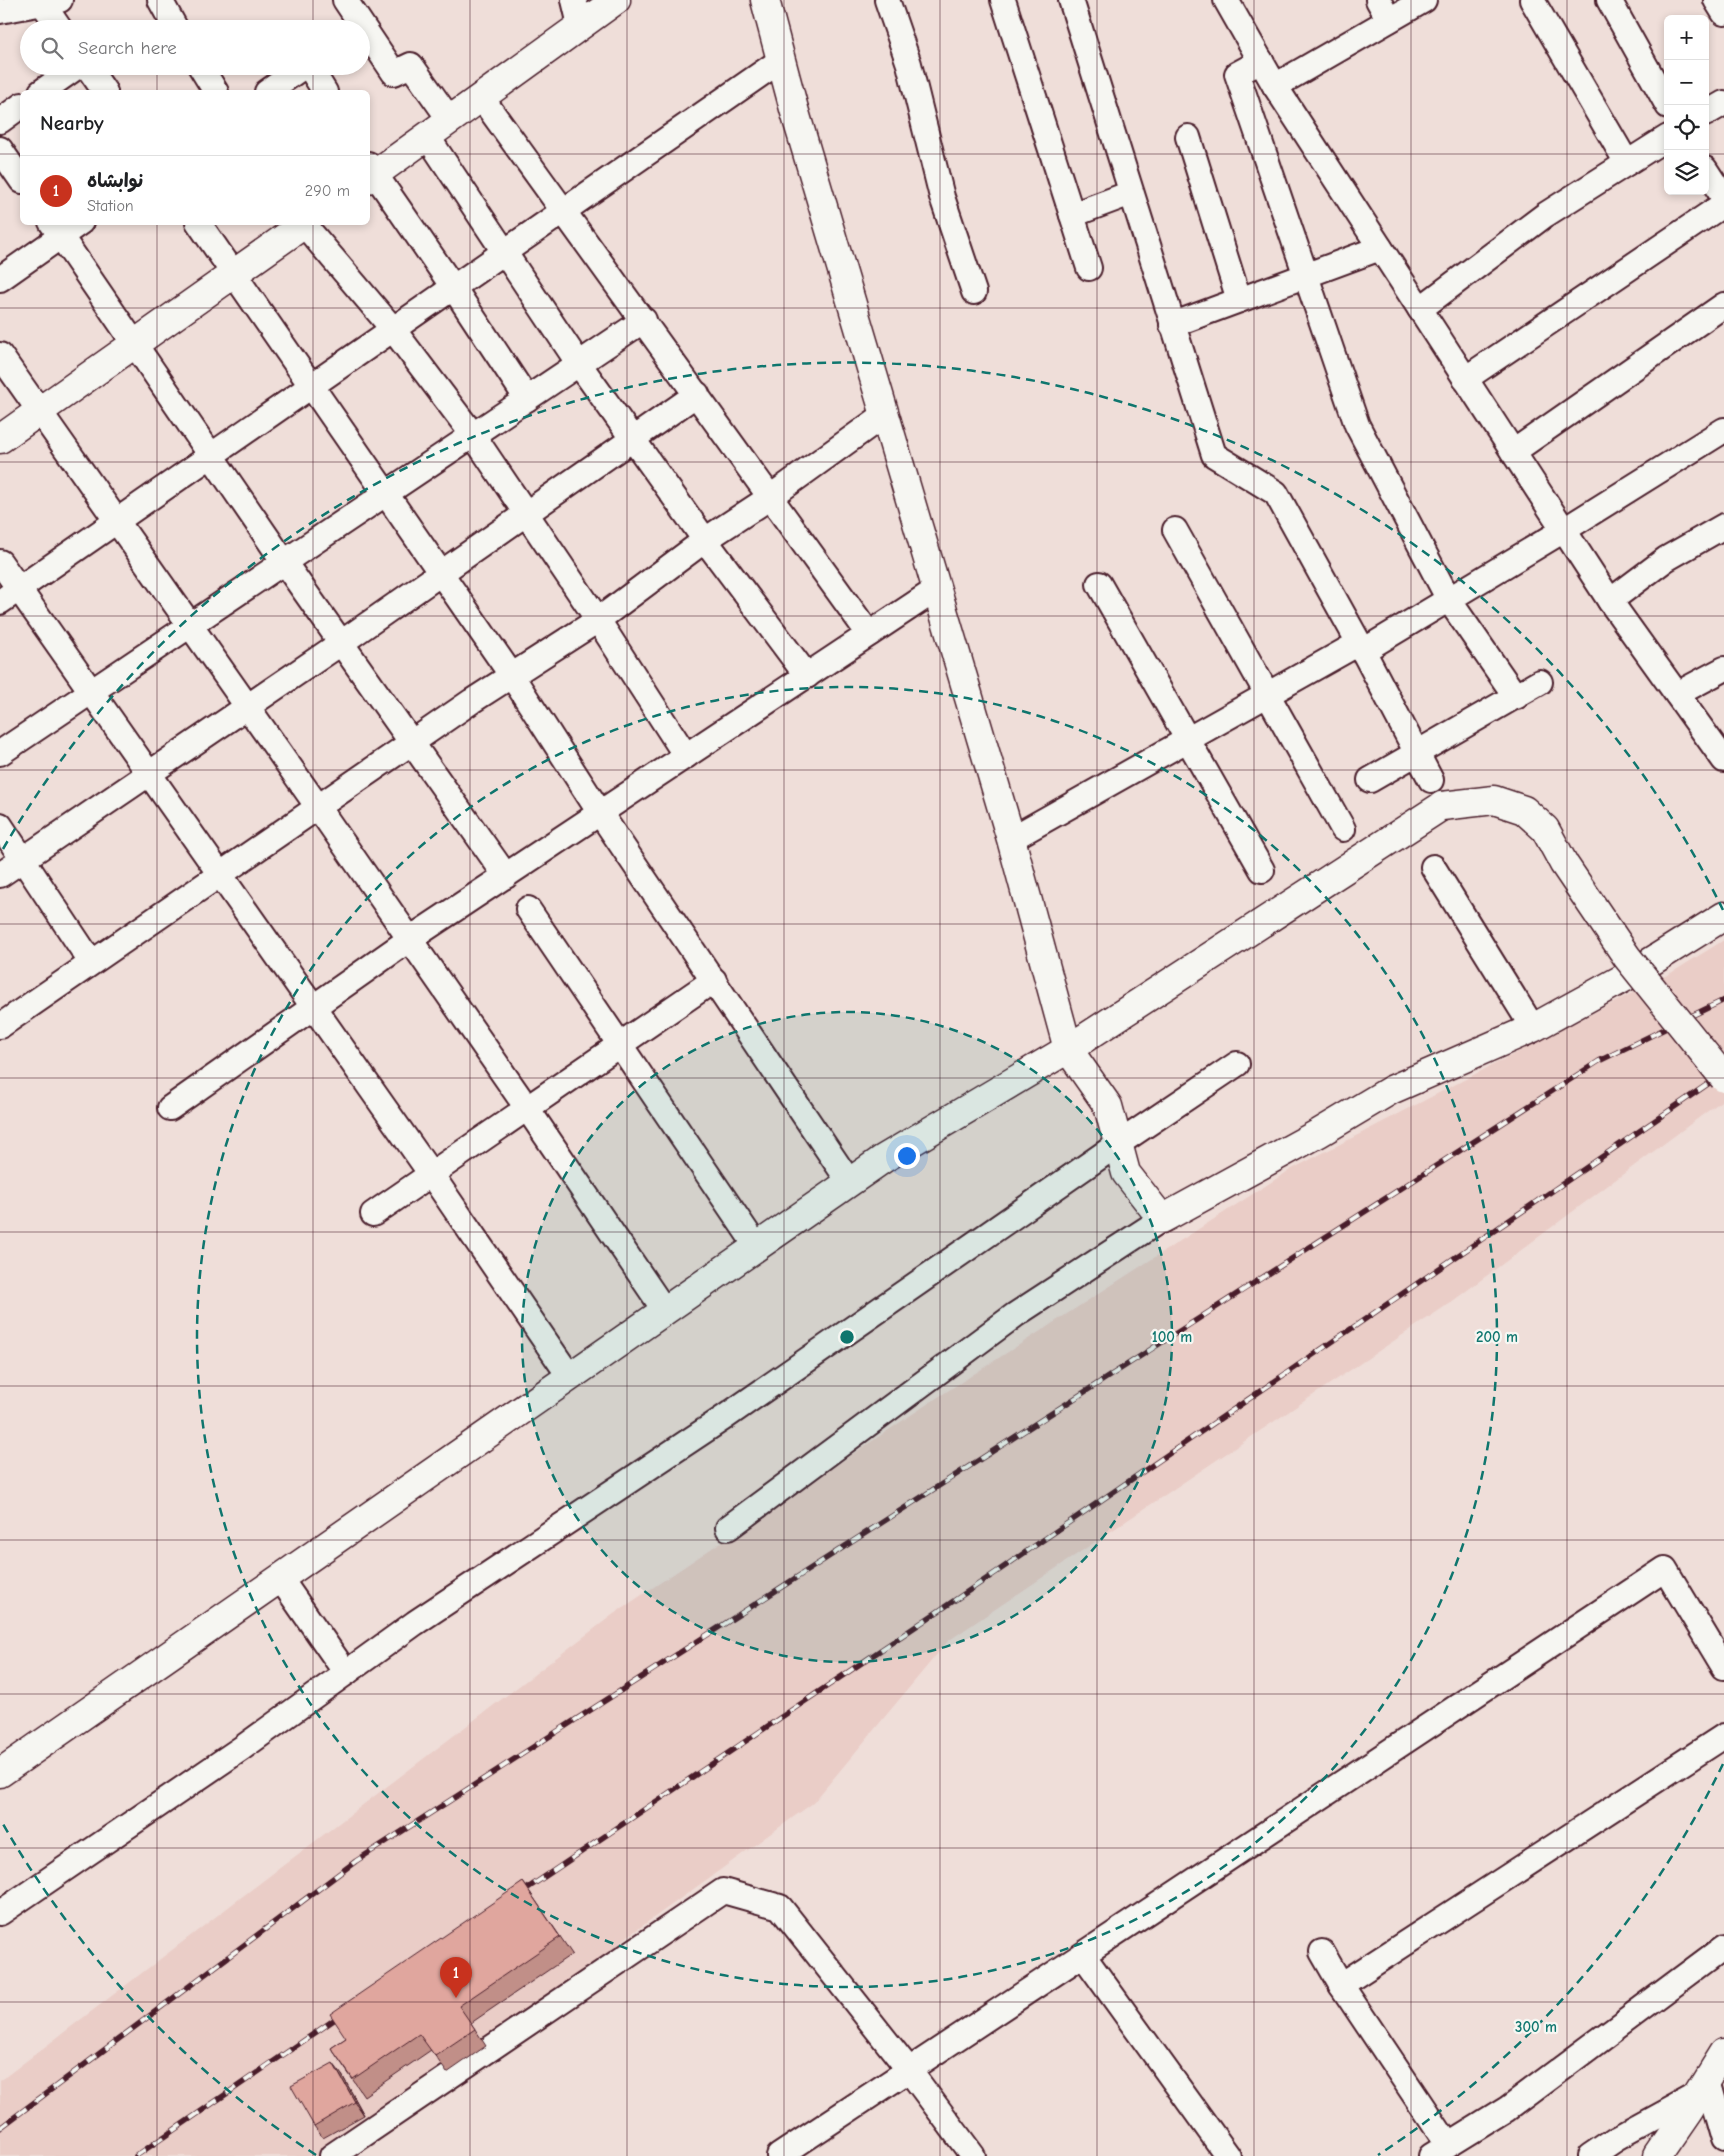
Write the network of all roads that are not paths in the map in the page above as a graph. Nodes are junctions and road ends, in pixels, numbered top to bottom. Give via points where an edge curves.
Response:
1 (160, 0) edge
2 (345, 0) edge
3 (616, 0) edge
4 (765, 0) edge
5 (887, 0) edge
6 (1003, 0) edge
7 (1071, 0) edge
8 (1226, 0) edge
9 (1378, 0) edge
10 (1424, 0) edge
11 (1532, 0) edge
12 (1608, 0) edge
13 (1716, 0) edge
14 (48, 1) edge
15 (0, 11) edge
16 (577, 13) edge
17 (1724, 13) edge
18 (56, 20) edge
19 (171, 20) edge
20 (357, 20) edge
21 (1389, 20) junction
22 (370, 40) edge
23 (782, 60) junction
24 (1261, 61) junction
25 (65, 75) edge
26 (94, 75) edge
27 (206, 75) edge
28 (291, 75) edge
29 (315, 75) edge
30 (1275, 86) junction
31 (44, 90) edge
32 (105, 90) edge
33 (215, 90) edge
34 (270, 90) edge
35 (324, 90) edge
36 (481, 97) junction
37 (1667, 105) edge
38 (20, 106) edge
39 (450, 120) junction
40 (0, 121) edge
41 (427, 136) junction
42 (1188, 137) dead end
43 (1664, 140) edge
44 (0, 149) edge
45 (1627, 163) junction
46 (370, 172) edge
47 (1709, 174) edge
48 (20, 178) edge
49 (1131, 193) junction
50 (1724, 198) edge
51 (1724, 204) edge
52 (563, 210) junction
53 (1072, 215) junction
54 (70, 225) edge
55 (200, 225) edge
56 (301, 225) edge
57 (306, 225) edge
58 (56, 229) edge
59 (1380, 248) junction
60 (504, 252) junction
61 (1089, 268) dead end
62 (235, 275) junction
63 (1306, 275) junction
64 (0, 279) edge
65 (453, 287) junction
66 (974, 292) dead end
67 (1239, 300) junction
68 (1724, 305) edge
69 (1420, 309) junction
70 (644, 320) junction
71 (1172, 324) junction
72 (392, 328) junction
73 (136, 344) junction
74 (0, 354) edge
75 (579, 364) junction
76 (1466, 379) junction
77 (311, 384) junction
78 (697, 394) junction
79 (527, 398) junction
80 (40, 412) junction
81 (884, 415) junction
82 (1724, 430) edge
83 (473, 435) junction
84 (632, 437) junction
85 (0, 440) edge
86 (1513, 452) junction
87 (212, 456) junction
88 (386, 493) junction
89 (770, 498) junction
90 (525, 513) junction
91 (116, 520) junction
92 (1724, 526) edge
93 (1175, 530) dead end
94 (1564, 530) junction
95 (705, 540) junction
96 (0, 562) edge
97 (284, 562) junction
98 (440, 572) junction
99 (1099, 584) dead end
100 (19, 589) junction
101 (937, 589) junction
102 (1449, 600) junction
103 (1610, 601) junction
104 (0, 602) edge
105 (598, 620) junction
106 (190, 625) junction
107 (869, 634) junction
108 (341, 643) junction
109 (1361, 647) junction
110 (1724, 669) edge
111 (512, 676) junction
112 (806, 676) junction
113 (1540, 682) dead end
114 (91, 691) junction
115 (1269, 694) junction
116 (1677, 694) junction
117 (1516, 697) junction
118 (247, 706) junction
119 (1188, 740) junction
120 (412, 743) junction
121 (0, 753) edge
122 (1417, 753) junction
123 (686, 756) junction
124 (1724, 760) edge
125 (150, 774) junction
126 (1370, 780) dead end
127 (1431, 780) dead end
128 (318, 807) junction
129 (600, 813) junction
130 (0, 826) edge
131 (1343, 828) dead end
132 (1011, 840) junction
133 (22, 859) junction
134 (1433, 868) dead end
135 (1262, 870) dead end
136 (220, 874) junction
137 (0, 875) edge
138 (506, 876) junction
139 (528, 909) dead end
140 (1724, 916) edge
141 (410, 939) junction
142 (91, 962) junction
143 (714, 980) junction
144 (314, 1008) junction
145 (0, 1026) edge
146 (1533, 1028) junction
147 (621, 1044) junction
148 (1068, 1049) junction
149 (1237, 1064) dead end
150 (1724, 1078) edge
151 (170, 1108) dead end
152 (527, 1108) junction
153 (1118, 1144) junction
154 (431, 1174) junction
155 (850, 1183) junction
156 (373, 1214) dead end
157 (1162, 1219) junction
158 (757, 1247) junction
159 (665, 1311) junction
160 (570, 1377) junction
161 (728, 1528) dead end
162 (280, 1578) junction
163 (1724, 1666) edge
164 (346, 1673) junction
165 (1724, 1736) edge
166 (0, 1773) edge
167 (0, 1913) edge
168 (1724, 1947) edge
169 (1322, 1952) dead end
170 (1083, 1955) junction
171 (1341, 1985) junction
172 (1724, 2052) edge
173 (909, 2070) junction
174 (1704, 2086) junction
175 (1724, 2139) edge
176 (1440, 2151) edge
177 (332, 2156) edge
178 (779, 2156) edge
179 (973, 2156) edge
180 (1228, 2156) edge
181 (1591, 2156) edge
182 (1657, 2156) edge

1 - 19 street
2 - 20 street
3 - 16 street
4 - 23 street
5 - 66 street via 909,64 942,197
6 - 53 street
7 - 49 street
8 - 24 street
9 - 21 street
10 - 21 street
11 - 45 street
12 - 37 street
13 - 17 street
14 - 15 street
14 - 18 street
16 - 36 street
21 - 30 street
22 - 39 street via 394,73 411,65
23 - 52 street
23 - 81 street
24 - 30 street
24 - 63 street via 1237,74
25 - 31 street
26 - 32 street
27 - 33 street
28 - 34 street
29 - 35 street
30 - 59 street
36 - 39 street
36 - 52 street
38 - 40 street
39 - 41 street
41 - 46 street
41 - 60 street
42 - 67 street
43 - 45 street
44 - 48 street
45 - 69 street via 1545,215
46 - 65 street
47 - 50 street
49 - 53 street
49 - 71 street
51 - 76 street
52 - 60 street
52 - 70 street
53 - 61 street
54 - 58 street
55 - 62 street
56 - 62 street
57 - 72 street
58 - 64 street
58 - 73 street
59 - 63 street
59 - 69 street
60 - 65 street
60 - 75 street
62 - 73 street
62 - 77 street
63 - 67 street
63 - 102 street via 1357,425
65 - 72 street
65 - 79 street
67 - 71 street
68 - 86 street
69 - 76 street
70 - 75 street
70 - 78 street
71 - 109 street via 1214,455 1276,493
72 - 77 street
72 - 83 street
73 - 80 street
73 - 87 street
74 - 80 street
75 - 79 street
75 - 84 street
76 - 86 street
77 - 87 street
77 - 88 street
78 - 84 street
78 - 89 street
79 - 83 street
80 - 85 street
80 - 91 street
81 - 89 street
81 - 101 street
82 - 94 street
83 - 88 street
83 - 90 street
84 - 90 street
84 - 95 street
86 - 94 street
87 - 91 street
87 - 97 street
88 - 97 street
88 - 98 street
89 - 95 street
89 - 107 street
90 - 98 street
90 - 105 street
91 - 100 street
91 - 106 street
92 - 103 street via 1666,559
93 - 115 street
94 - 102 street
94 - 103 street
95 - 105 street
95 - 112 street
96 - 100 street
97 - 106 street
97 - 108 street
98 - 108 street
98 - 111 street
99 - 119 street
100 - 104 street
100 - 114 street
101 - 107 street
101 - 132 street
102 - 109 street
102 - 117 street
103 - 116 street
105 - 111 street
105 - 123 street
106 - 114 street
106 - 118 street
107 - 112 street
108 - 118 street
108 - 120 street
109 - 115 street
109 - 122 street
110 - 116 street
111 - 120 street
111 - 129 street
112 - 123 street
113 - 117 street
114 - 121 street
114 - 125 street
115 - 119 street
115 - 131 street
116 - 124 street
117 - 122 street
118 - 125 street
118 - 128 street
119 - 132 street
119 - 135 street
120 - 128 street
120 - 138 street
122 - 126 street
122 - 127 street
123 - 129 street
125 - 133 street
125 - 136 street
128 - 136 street
128 - 141 street
129 - 138 street
129 - 143 street
130 - 133 street
132 - 148 street
133 - 137 street
133 - 142 street
134 - 146 street
136 - 142 street
136 - 144 street
138 - 141 street
139 - 147 street
140 - 146 street via 1633,973
141 - 144 street
141 - 152 street
142 - 145 street
143 - 147 street
143 - 155 street
144 - 151 street
144 - 154 street
146 - 157 street via 1391,1090
147 - 152 street
147 - 158 street
148 - 150 street, bridge via 1442,806 1494,800 1524,810 1545,829 1564,864 1627,957
148 - 153 street via 1108,1106
148 - 155 street
149 - 153 street
152 - 154 street
152 - 159 street
153 - 157 street via 1126,1174
153 - 164 street via 725,1417 415,1622
154 - 156 street
154 - 160 street
155 - 158 street
157 - 161 street via 1015,1315
158 - 159 street
159 - 160 street
160 - 162 street
162 - 164 street
162 - 166 street
163 - 170 street via 1665,1569
164 - 167 street
165 - 171 street
168 - 176 street via 1506,2109
169 - 171 street
170 - 173 street
170 - 180 street
171 - 176 street
172 - 174 street
173 - 177 street via 780,1907 723,1891
173 - 178 street
173 - 179 street
174 - 175 street
174 - 181 street
174 - 182 street

